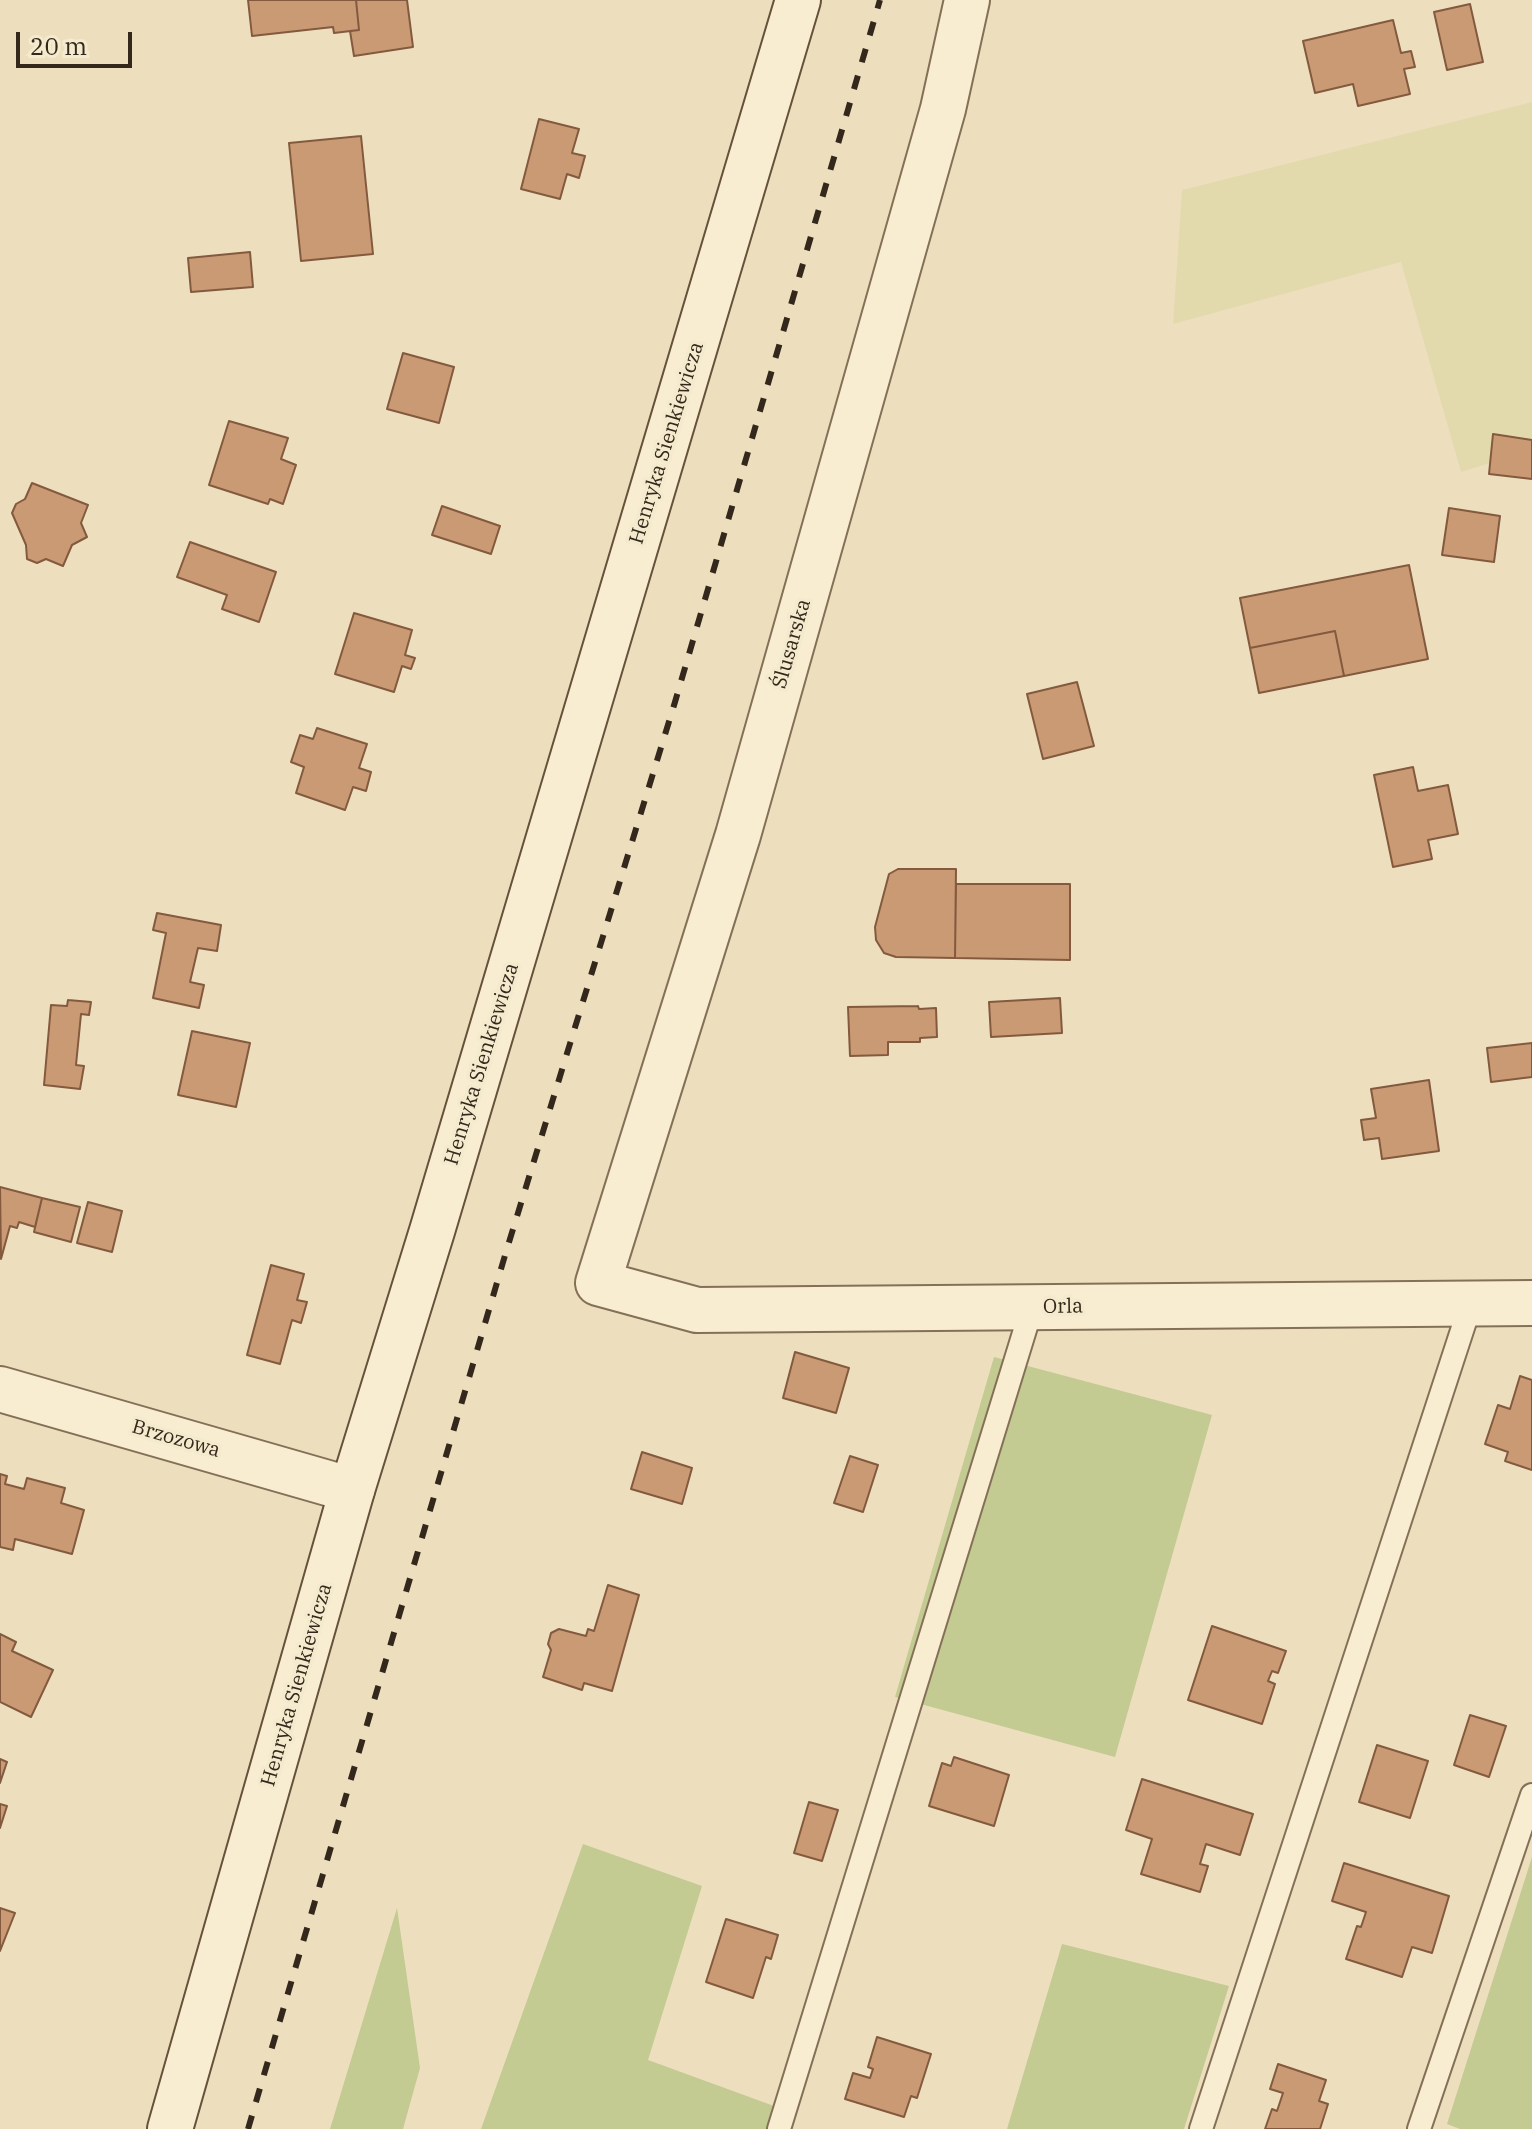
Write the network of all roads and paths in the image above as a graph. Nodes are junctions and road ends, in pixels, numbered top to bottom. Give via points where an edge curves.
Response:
1 (798, 0) edge
2 (967, 0) edge
3 (598, 1283) joint
4 (1471, 1303) junction
5 (1532, 1303) edge
6 (1032, 1307) junction
7 (0, 1389) edge
8 (352, 1490) junction
9 (1532, 1795) edge
10 (170, 2129) edge
11 (779, 2129) edge
12 (1201, 2129) edge
13 (1419, 2129) edge

1 - 8 street, Henryka Sienkiewicza
2 - 3 street, Ślusarska via 943,109 738,835
3 - 6 street, Orla via 697,1310
4 - 5 street, Orla
4 - 6 street, Orla
4 - 12 lane
6 - 11 lane
7 - 8 street, Brzozowa
8 - 10 street, Henryka Sienkiewicza
9 - 13 lane

